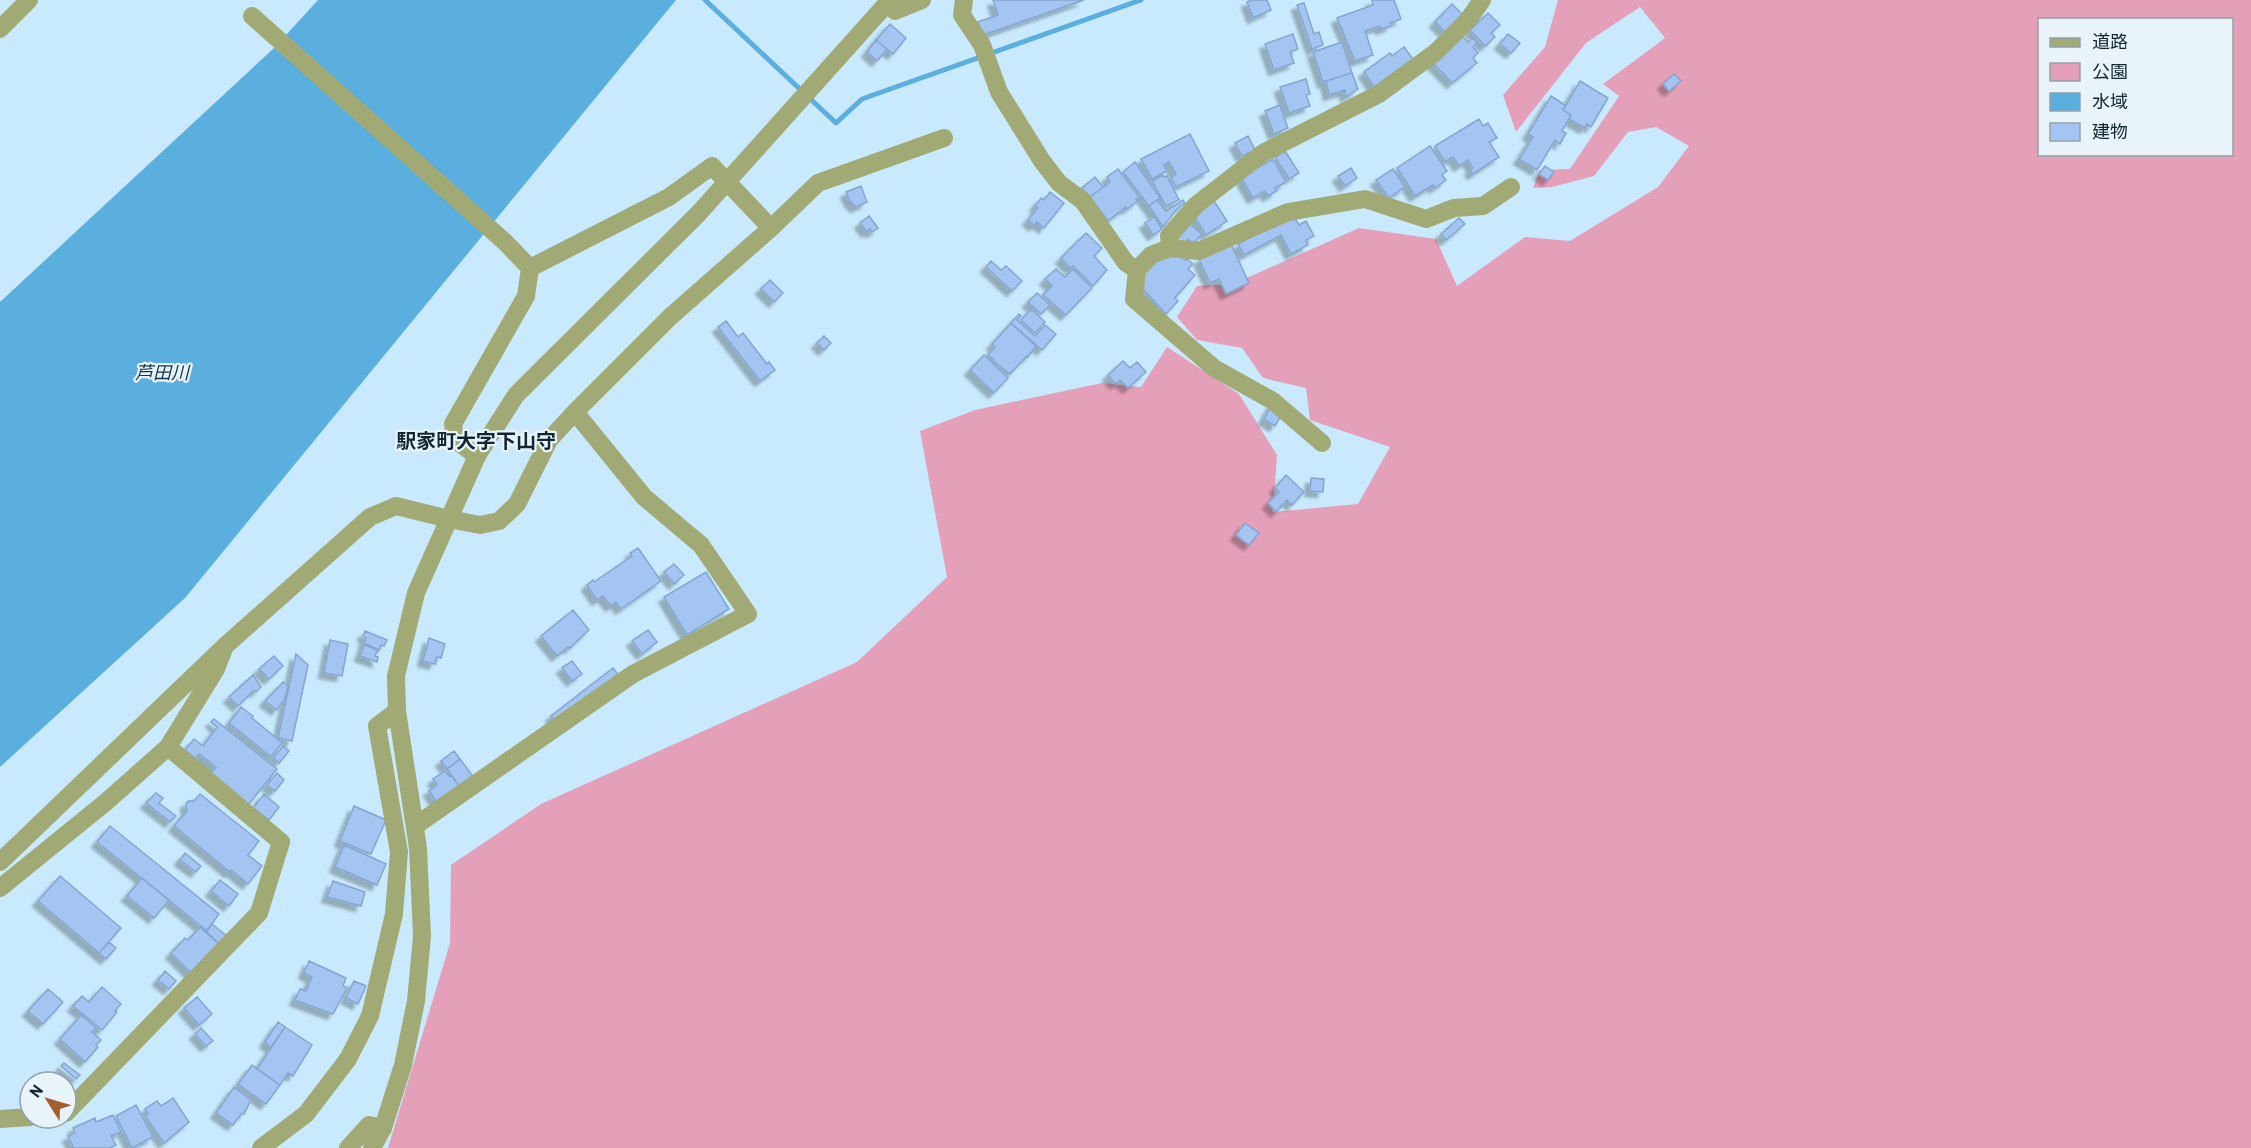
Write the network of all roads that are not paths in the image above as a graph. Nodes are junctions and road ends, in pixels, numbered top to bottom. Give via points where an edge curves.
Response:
1 (29, 0) edge
2 (922, 0) edge
3 (964, 0) edge
4 (1482, 0) edge
5 (888, 2) edge
6 (252, 16) dead end
7 (0, 29) edge
8 (944, 138) dead end
9 (726, 183) junction
10 (1511, 187) dead end
11 (771, 228) junction
12 (1170, 248) junction
13 (530, 268) junction
14 (1137, 270) junction
15 (575, 412) junction
16 (1322, 443) dead end
17 (477, 456) junction
18 (449, 519) junction
19 (225, 646) junction
20 (397, 711) junction
21 (168, 747) junction
22 (415, 826) junction
23 (0, 862) edge
24 (0, 888) edge
25 (78, 1101) edge
26 (18, 1118) edge
27 (0, 1119) edge
28 (383, 1128) junction
29 (261, 1148) edge
30 (348, 1148) edge
31 (372, 1148) edge

1 - 7 street
2 - 5 street via 895,11
3 - 14 street via 962,15 982,45 999,92 1042,161 1059,183 1083,201 1126,263
4 - 12 street via 1436,52 1379,94 1263,153 1196,205 1169,236
5 - 9 street
6 - 13 street
8 - 11 street via 818,183
9 - 11 street
9 - 13 street via 712,166 669,197
9 - 17 street via 516,395
10 - 12 street via 1483,206 1454,208 1426,219 1365,199 1288,212 1199,251
11 - 15 street via 670,317
12 - 14 street via 1151,255
13 - 17 street via 526,296 453,424 455,440
14 - 16 street via 1134,299 1214,368 1273,401
15 - 18 street via 549,440 517,504 499,521 480,525
15 - 22 street via 644,497 701,545 748,614 633,674
17 - 18 street
18 - 19 street via 396,506 370,517
18 - 20 street via 416,593 396,676
19 - 21 street via 216,669
19 - 23 street
20 - 22 street
20 - 29 street via 377,726 399,852 394,914 370,1016 348,1059 306,1114
21 - 24 street
21 - 25 street via 281,842 259,913
22 - 28 street via 422,936 417,1001 403,1065
26 - 27 street
28 - 30 street via 369,1125
28 - 31 street

